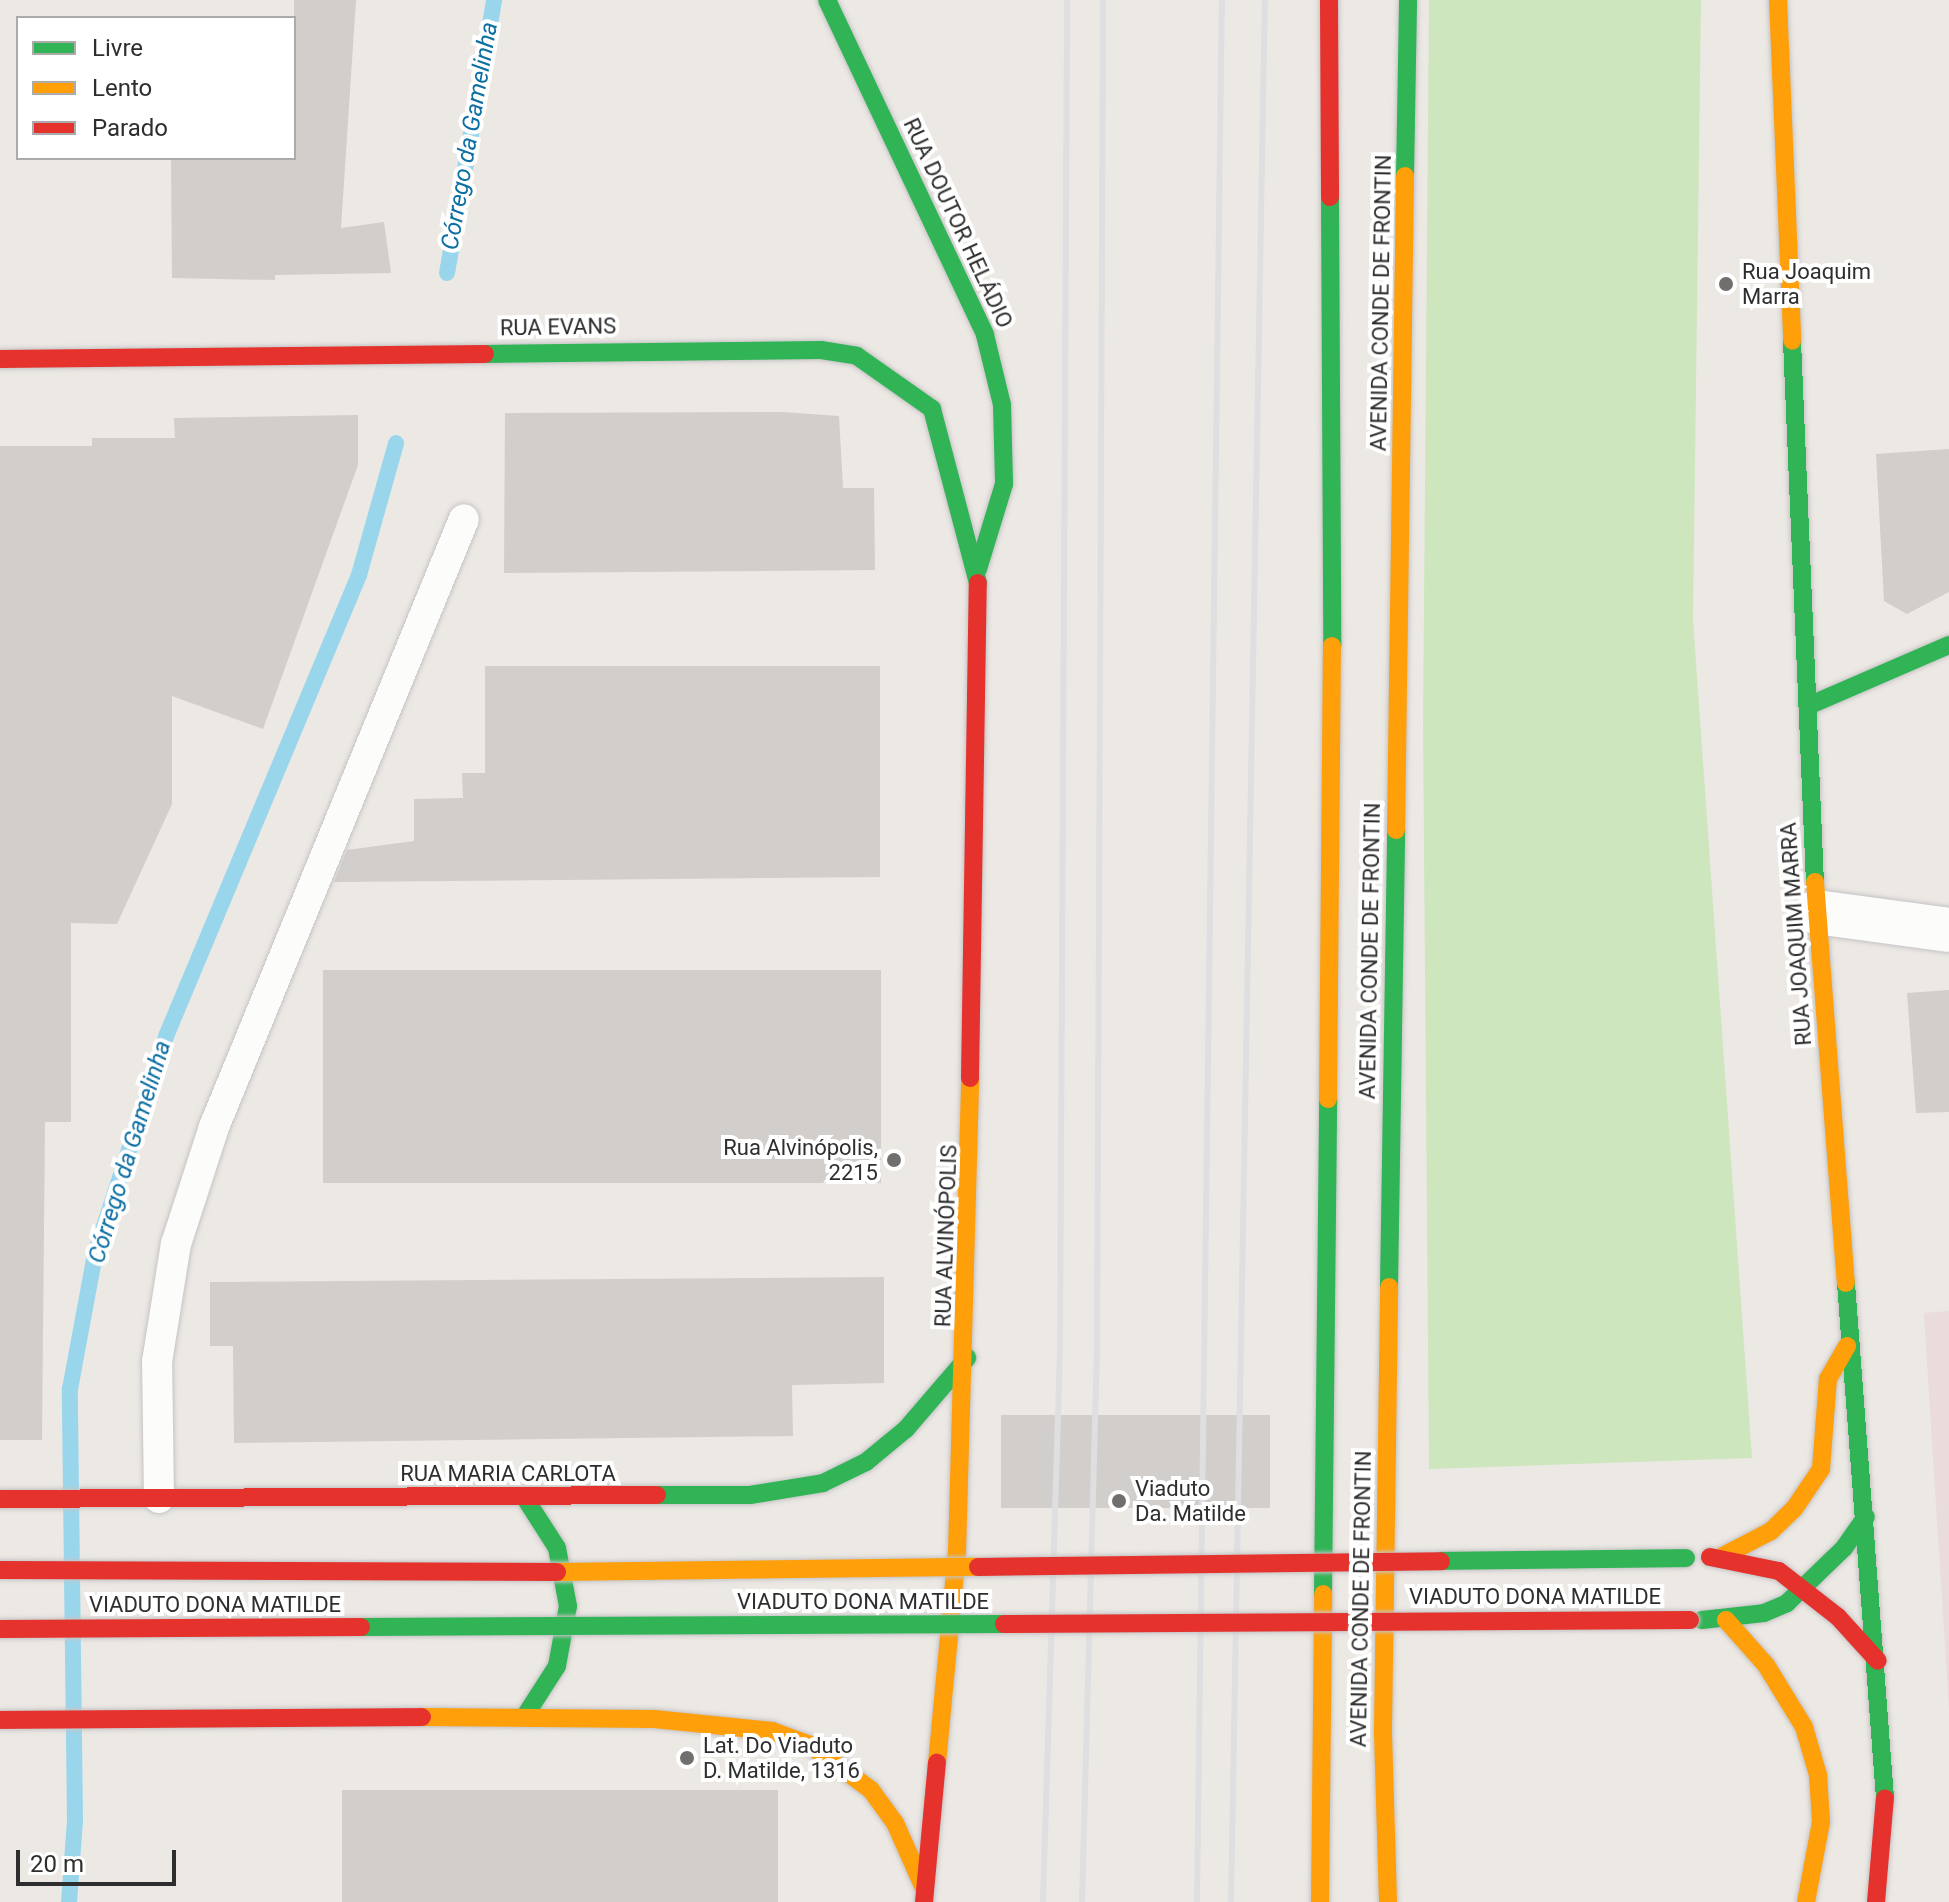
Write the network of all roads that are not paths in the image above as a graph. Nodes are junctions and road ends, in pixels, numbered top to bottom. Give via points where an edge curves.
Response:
1 (827, 0) edge
2 (1329, 0) edge
3 (1408, 0) edge
4 (1778, 0) edge
5 (0, 359) edge
6 (464, 519) dead end
7 (978, 569) junction
8 (1949, 645) edge
9 (1808, 706) junction
10 (1816, 912) junction
11 (1949, 930) edge
12 (1852, 1337) junction
13 (967, 1358) junction
14 (159, 1498) junction
15 (525, 1498) junction
16 (0, 1499) edge
17 (1866, 1517) junction
18 (1721, 1557) junction
19 (0, 1570) edge
20 (1805, 1588) junction
21 (1726, 1620) junction
22 (0, 1629) edge
23 (1878, 1661) junction
24 (525, 1716) junction
25 (0, 1720) edge
26 (925, 1897) edge
27 (1876, 1901) edge
28 (1320, 1902) edge
29 (1388, 1902) edge
30 (1806, 1902) edge

1 - 7 main road, RUA DOUTOR HELÁDIO via 985,335 1002,405 1004,484
2 - 28 main road, AVENIDA CONDE DE FRONTIN via 1332,661
3 - 29 main road, AVENIDA CONDE DE FRONTIN via 1383,1729
4 - 9 main road, RUA JOAQUIM MARRA
5 - 7 main road, RUA EVANS via 744,349 857,356 932,409
6 - 14 lane via 214,1127 176,1244 157,1362
7 - 13 main road, RUA ALVINÓPOLIS via 979,793
8 - 9 main road
9 - 10 main road, RUA JOAQUIM MARRA
10 - 11 street
10 - 12 main road, RUA JOAQUIM MARRA
12 - 17 main road, RUA JOAQUIM MARRA
12 - 18 main road via 1828,1379 1821,1469 1794,1509 1771,1531
13 - 15 main road, RUA MARIA CARLOTA via 906,1429 866,1462 823,1483 750,1495
13 - 26 main road, RUA ALVINÓPOLIS via 957,1552
14 - 15 main road, RUA MARIA CARLOTA
14 - 16 main road, RUA MARIA CARLOTA
15 - 24 main road via 557,1548 568,1606 557,1666
17 - 20 main road
17 - 23 main road, RUA JOAQUIM MARRA
18 - 19 main road, VIADUTO DONA MATILDE, bridge via 563,1572
18 - 20 main road via 1779,1571
20 - 21 main road via 1764,1613
20 - 23 main road
21 - 22 main road, VIADUTO DONA MATILDE, bridge
21 - 30 main road via 1766,1665 1804,1727 1818,1775 1821,1822
23 - 27 main road, RUA JOAQUIM MARRA via 1887,1781
24 - 25 main road
24 - 26 main road via 654,1719 772,1731 810,1745 871,1790 895,1823

